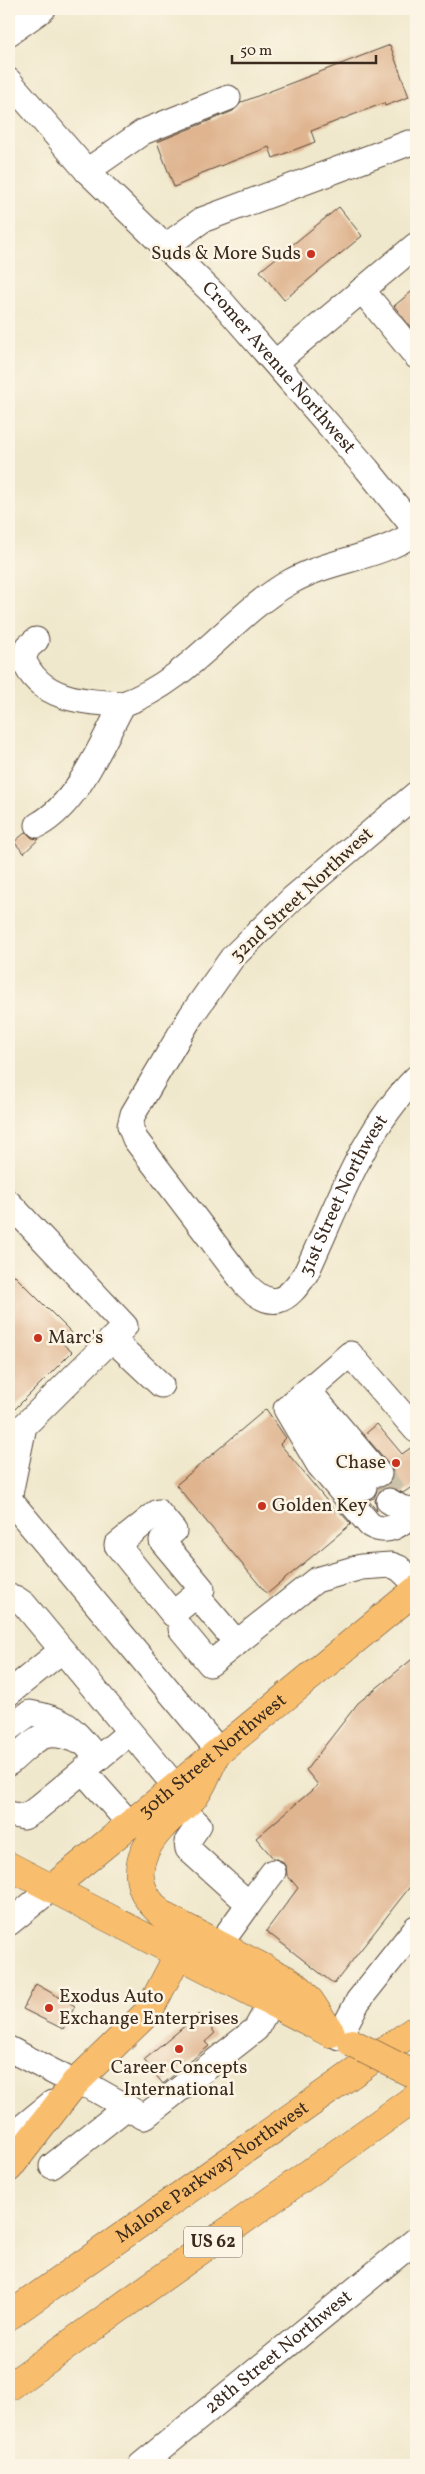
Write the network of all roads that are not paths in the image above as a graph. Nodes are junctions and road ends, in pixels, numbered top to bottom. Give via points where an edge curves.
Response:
1 (43, 9) edge
2 (9, 33) edge
3 (9, 81) edge
4 (228, 98) dead end
5 (409, 143) dead end
6 (87, 171) junction
7 (416, 244) edge
8 (166, 246) junction
9 (362, 290) junction
10 (416, 356) edge
11 (276, 362) junction
12 (416, 531) edge
13 (36, 640) dead end
14 (123, 704) junction
15 (416, 794) edge
16 (38, 824) dead end
17 (416, 1078) edge
18 (9, 1203) edge
19 (264, 1300) joint
20 (112, 1339) junction
21 (161, 1385) dead end
22 (297, 1399) junction
23 (416, 1430) edge
24 (367, 1484) tunnel mouth
25 (9, 1499) edge
26 (400, 1510) edge
27 (416, 1584) edge
28 (416, 1590) edge
29 (196, 1595) dead end
30 (9, 1597) edge
31 (9, 1615) edge
32 (180, 1629) dead end
33 (237, 1643) junction
34 (55, 1655) junction
35 (9, 1693) edge
36 (9, 1728) edge
37 (124, 1737) junction
38 (219, 1751) junction
39 (89, 1758) junction
40 (9, 1763) edge
41 (178, 1797) junction
42 (9, 1814) edge
43 (130, 1824) junction
44 (9, 1866) edge
45 (273, 1872) dead end
46 (52, 1888) junction
47 (249, 1904) junction
48 (11, 1917) edge
49 (416, 1928) edge
50 (220, 1944) junction
51 (178, 1955) junction
52 (270, 2002) junction
53 (416, 2029) edge
54 (340, 2038) junction
55 (9, 2049) edge
56 (416, 2075) edge
57 (75, 2083) junction
58 (416, 2097) edge
59 (127, 2107) junction
60 (9, 2138) edge
61 (52, 2166) dead end
62 (9, 2168) edge
63 (413, 2246) edge
64 (9, 2316) edge
65 (9, 2387) edge
66 (141, 2465) edge

1 - 2 street
3 - 6 street, Cromer Avenue Northwest
4 - 6 street via 143,132
5 - 8 street via 202,220
6 - 8 street, Cromer Avenue Northwest
7 - 9 street
8 - 11 street, Cromer Avenue Northwest
9 - 10 street
9 - 11 street
11 - 12 street, Cromer Avenue Northwest
12 - 14 street via 402,543 318,569 292,581 260,602 176,676 146,696
13 - 14 street via 23,658 43,686 81,702
14 - 16 street via 73,792 51,817
15 - 19 street, 32nd Street Northwest via 293,898 232,958 191,1016 133,1114 130,1126 135,1139 240,1277 253,1293
17 - 19 street, 31st Street Northwest via 382,1116 360,1154 298,1284 285,1298 272,1302
18 - 20 street via 125,1326
20 - 21 street
20 - 25 street via 24,1426
22 - 23 street via 350,1354
22 - 24 street
22 - 26 street via 319,1465 367,1522 374,1528 391,1529
25 - 38 street
27 - 33 street via 391,1565 361,1567 316,1580
28 - 38 main road, 30th Street Northwest
29 - 33 street
30 - 34 street via 24,1604
31 - 34 street
32 - 33 street via 210,1664
34 - 35 street
34 - 37 street
36 - 39 street via 25,1715 40,1715 70,1726
37 - 39 street
37 - 41 street
38 - 41 main road, 30th Street Northwest
39 - 40 street via 57,1733 45,1734
39 - 42 street via 30,1814 19,1817
39 - 43 street
41 - 43 main road, 30th Street Northwest
41 - 47 street via 199,1825 187,1842 188,1849
41 - 50 main road via 146,1849 140,1867 141,1887 145,1897 167,1918
43 - 46 main road, 30th Street Northwest
44 - 46 main road
45 - 47 street
46 - 48 street, 30th Street Northwest
46 - 51 main road
47 - 50 street
49 - 54 street via 358,2001
50 - 54 main road via 300,1989
51 - 52 main road
51 - 57 main road via 153,2006
52 - 54 main road
52 - 59 street via 256,2029 144,2117
53 - 64 main road, Malone Parkway Northwest
54 - 56 main road, bridge
55 - 57 street
57 - 59 street via 91,2087
57 - 60 street
57 - 62 main road
58 - 65 main road, US 62
59 - 61 street
63 - 66 street, 28th Street Northwest

